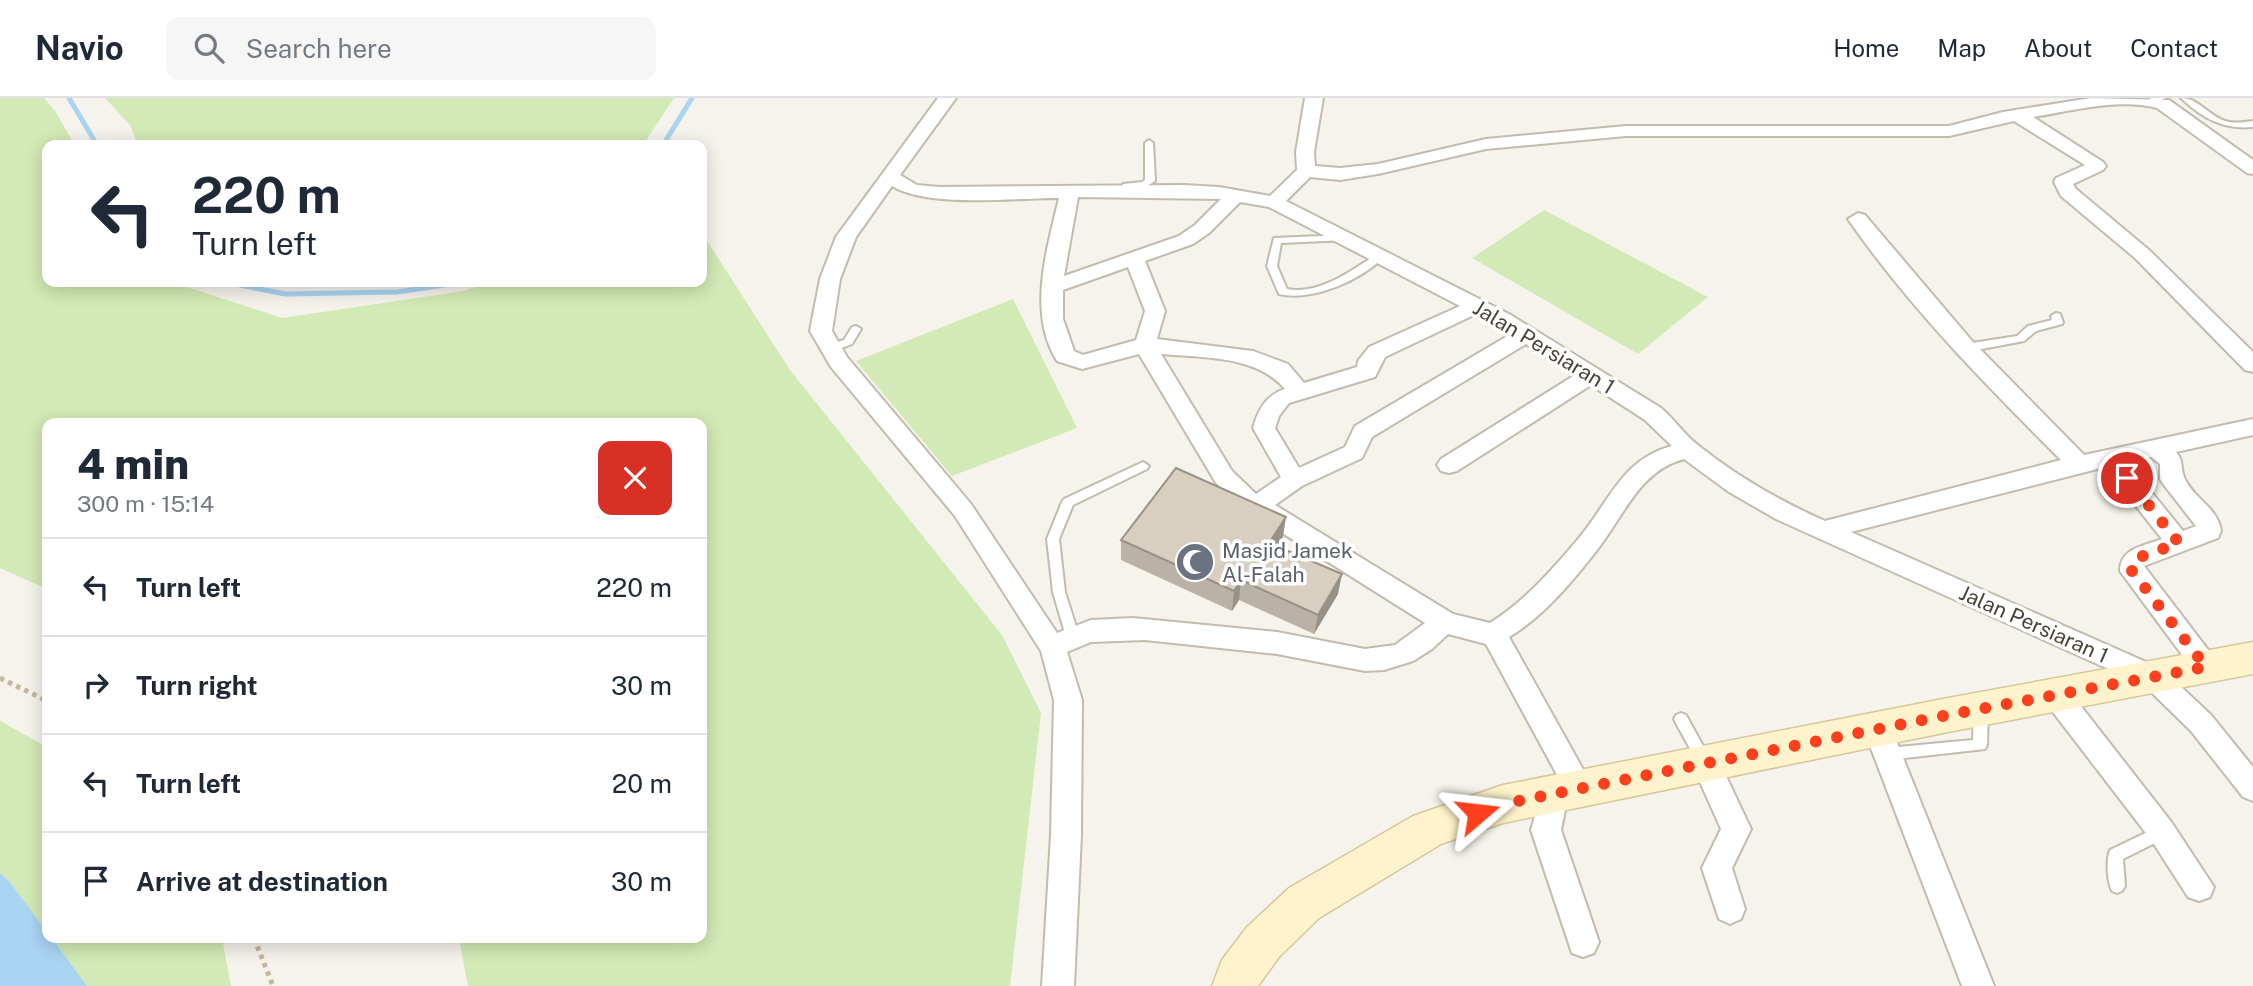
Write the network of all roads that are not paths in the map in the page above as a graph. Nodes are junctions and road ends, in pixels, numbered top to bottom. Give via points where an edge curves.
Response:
1 (947, 98) edge
2 (1314, 98) edge
3 (2185, 98) edge
4 (2158, 99) edge
5 (2087, 101) edge
6 (2017, 116) junction
7 (2253, 124) edge
8 (1149, 143) dead end
9 (2253, 169) edge
10 (1306, 171) junction
11 (889, 176) junction
12 (1125, 189) junction
13 (1069, 194) junction
14 (1235, 195) junction
15 (1274, 202) junction
16 (1858, 219) dead end
17 (1347, 238) junction
18 (1380, 256) junction
19 (1134, 258) junction
20 (1054, 286) junction
21 (1477, 306) junction
22 (2056, 316) dead end
23 (856, 330) dead end
24 (1527, 334) junction
25 (1145, 345) junction
26 (1966, 348) junction
27 (829, 349) junction
28 (2253, 365) edge
29 (1593, 374) junction
30 (1300, 393) junction
31 (2253, 427) edge
32 (2149, 449) junction
33 (1688, 450) junction
34 (2109, 457) junction
35 (2079, 464) junction
36 (1449, 465) dead end
37 (1143, 466) dead end
38 (1294, 480) junction
39 (1256, 506) junction
40 (1825, 530) junction
41 (2179, 543) junction
42 (1444, 622) junction
43 (1494, 634) junction
44 (1063, 642) junction
45 (2253, 658) edge
46 (2206, 667) junction
47 (2153, 677) junction
48 (2056, 695) junction
49 (1681, 719) dead end
50 (1883, 742) junction
51 (1706, 764) junction
52 (2251, 783) edge
53 (1567, 792) junction
54 (2162, 832) junction
55 (2117, 886) dead end
56 (2199, 887) dead end
57 (1730, 909) dead end
58 (1583, 942) dead end
59 (1058, 986) edge
60 (1235, 986) edge
61 (1978, 986) edge

1 - 11 street
2 - 10 street
3 - 7 lane via 2221,124
4 - 5 street
4 - 9 street
5 - 6 street
6 - 10 street via 1919,133 1669,130 1572,134 1486,144 1378,169 1340,174
6 - 28 street via 2092,159 2097,166 2092,170 2063,182 2068,192 2142,254
8 - 12 lane via 1150,181
10 - 15 street
11 - 13 street, Jalan Persiaran 1 via 912,190 939,193
11 - 27 street via 846,237 830,279 821,331
12 - 13 street, Jalan Persiaran 1
12 - 14 street, Jalan Persiaran 1
13 - 20 street
14 - 15 street, Jalan Persiaran 1
14 - 19 street via 1186,240
15 - 17 street, Jalan Persiaran 1
16 - 26 street via 1891,264
17 - 18 street, Jalan Persiaran 1
17 - 18 lane via 1277,240 1272,266 1283,292 1292,296 1348,278
18 - 21 street, Jalan Persiaran 1
19 - 20 street
19 - 25 street via 1155,311
20 - 25 street via 1053,321 1065,356 1082,362
21 - 24 street, Jalan Persiaran 1
21 - 30 street via 1377,352 1367,372
22 - 26 lane via 2058,323 2032,327 2020,339
23 - 27 lane via 848,342
24 - 29 street, Jalan Persiaran 1
24 - 38 street via 1363,432 1354,452
25 - 30 street via 1263,361 1280,369
25 - 39 street via 1224,477
26 - 35 street
27 - 44 street
29 - 33 street, Jalan Persiaran 1 via 1653,414
29 - 36 street
30 - 38 street via 1282,398 1264,428
31 - 32 street
32 - 34 street
32 - 41 street via 2162,452 2171,461 2172,479 2208,523 2209,531
33 - 40 street, Jalan Persiaran 1 via 1737,486
33 - 43 street via 1661,457 1638,473 1589,543 1524,615
34 - 35 street
34 - 41 street
35 - 40 street
37 - 44 lane via 1068,502 1053,539
38 - 39 street
39 - 42 street
40 - 47 street, Jalan Persiaran 1
41 - 46 street via 2137,558 2132,571
42 - 43 street
42 - 44 street via 1406,654 1368,662 1279,644 1129,628 1095,630
43 - 53 street
44 - 59 street via 1068,700
45 - 46 main road
46 - 47 main road
47 - 48 main road
47 - 52 street, Jalan Persiaran 1 via 2202,723
48 - 50 main road via 1981,708
48 - 54 street
49 - 51 lane
50 - 51 main road
50 - 61 street
51 - 53 main road
51 - 57 street via 1736,830 1717,868
53 - 58 street via 1546,831
53 - 60 main road via 1490,808 1428,830 1389,851 1304,903 1262,942
54 - 55 lane via 2115,855
54 - 56 street

